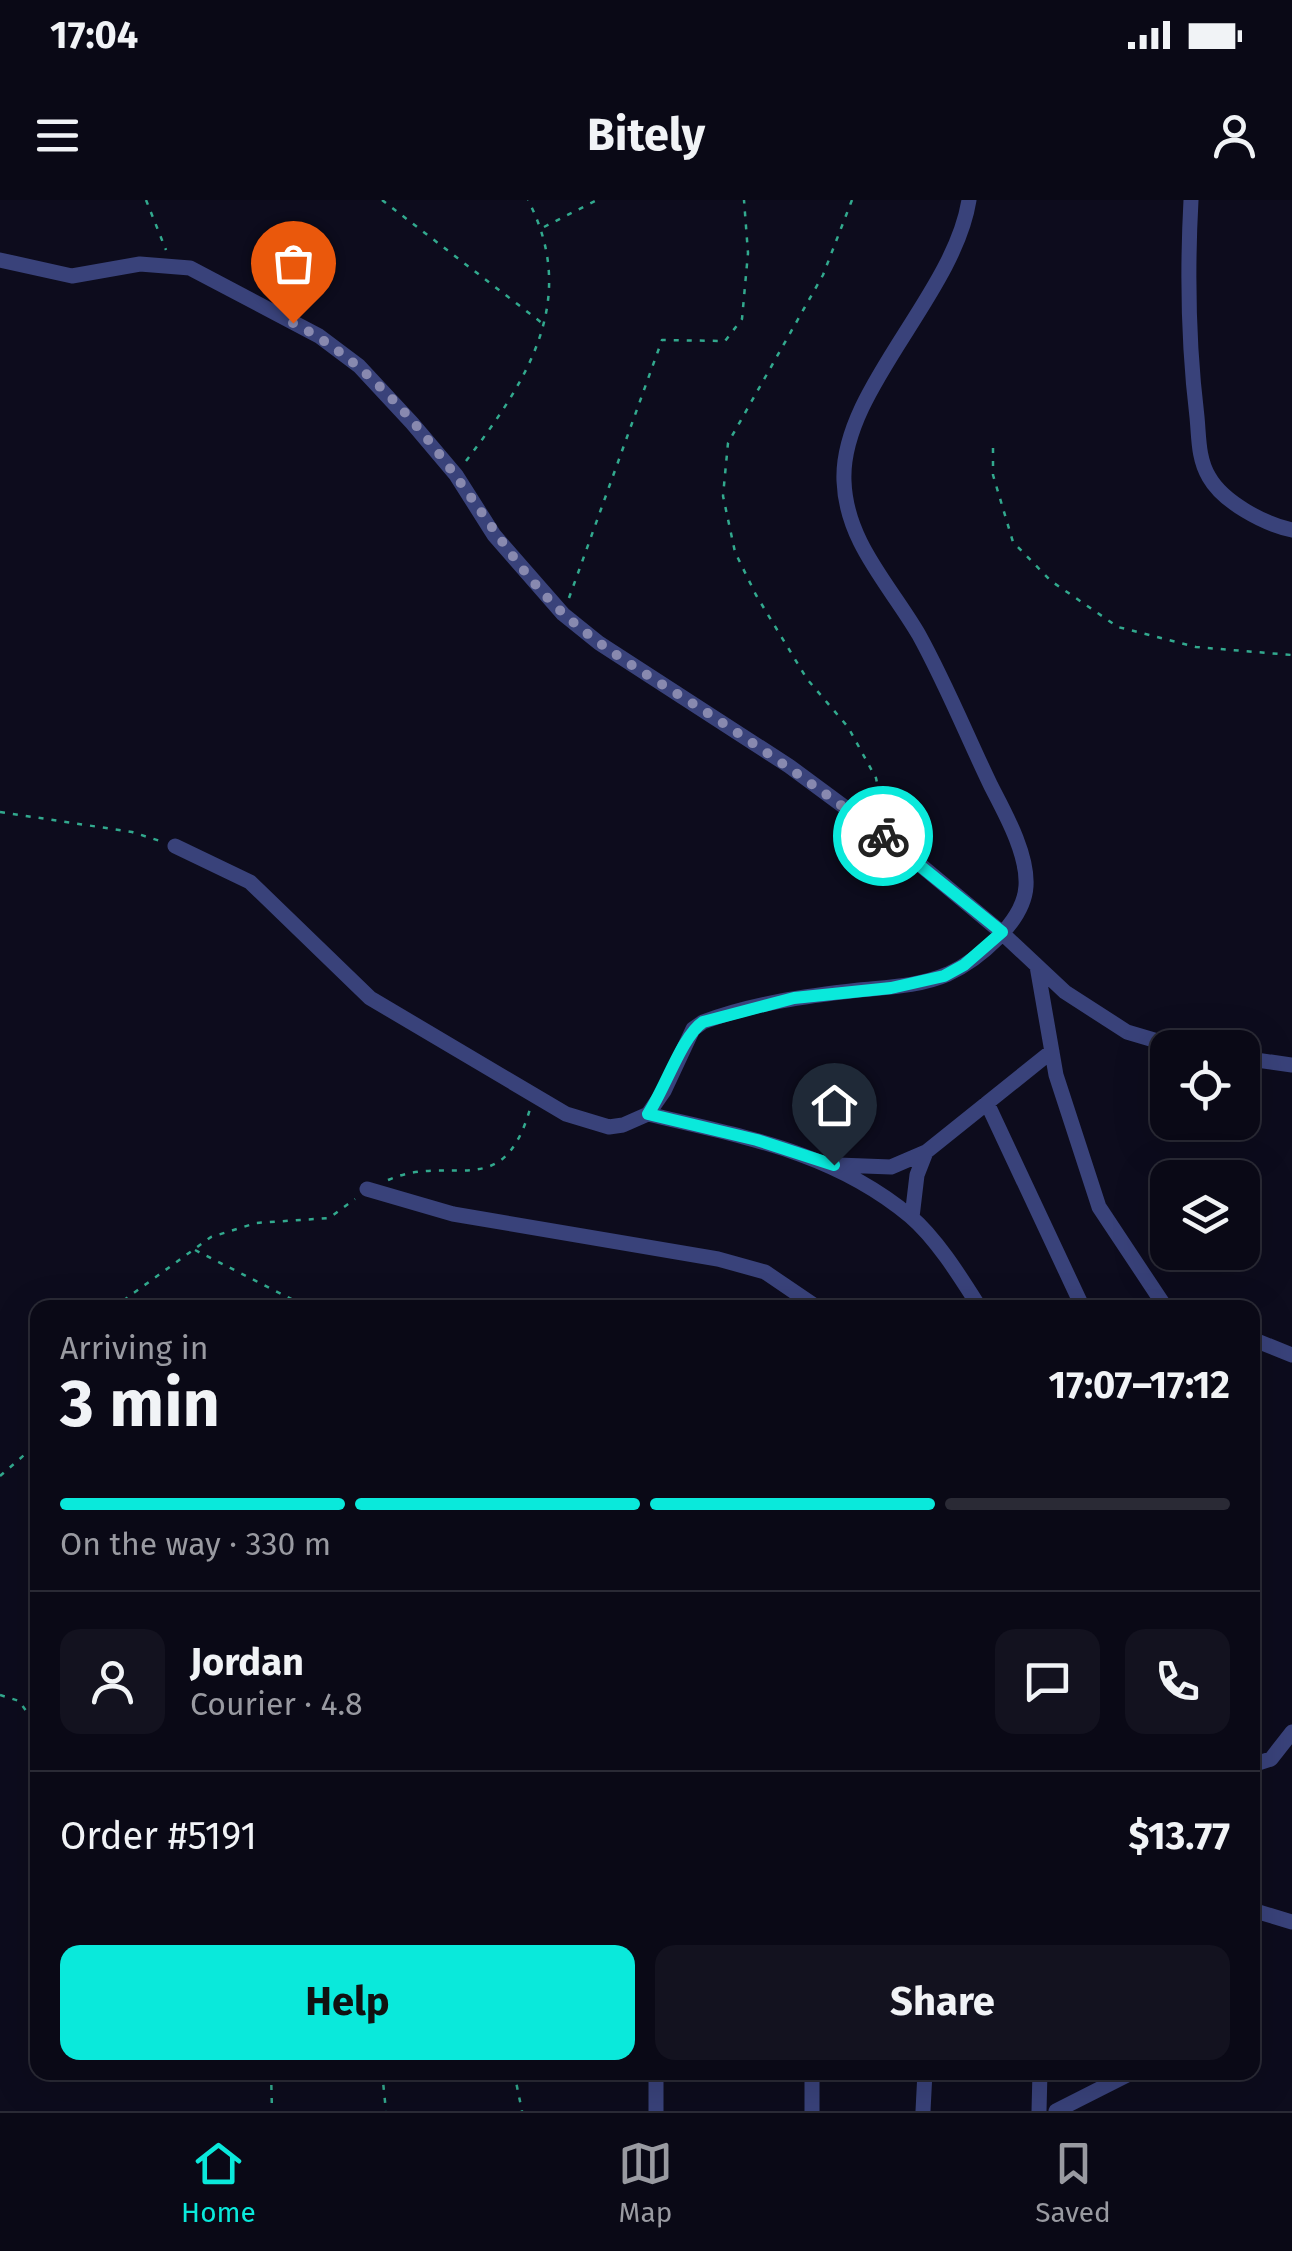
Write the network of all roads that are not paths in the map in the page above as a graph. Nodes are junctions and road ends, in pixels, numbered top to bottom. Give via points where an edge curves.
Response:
1 (969, 200) edge
2 (1191, 200) edge
3 (0, 260) edge
4 (1292, 530) edge
5 (174, 846) road end
6 (1002, 932) junction
7 (1037, 966) junction
8 (1150, 1039) edge
9 (1052, 1051) junction
10 (1260, 1061) edge
11 (1292, 1065) edge
12 (987, 1103) junction
13 (648, 1114) junction
14 (926, 1152) junction
15 (834, 1165) junction
16 (368, 1189) road end
17 (912, 1217) junction
18 (806, 1300) edge
19 (974, 1300) edge
20 (1080, 1300) edge
21 (1161, 1300) edge
22 (1260, 1342) edge
23 (1292, 1355) edge
24 (1292, 1732) edge
25 (1260, 1763) edge
26 (1260, 1912) edge
27 (1292, 1922) edge
28 (656, 2080) edge
29 (812, 2080) edge
30 (925, 2080) edge
31 (1040, 2080) edge
32 (1117, 2080) edge
33 (656, 2111) edge
34 (812, 2111) edge
35 (923, 2111) edge
36 (1040, 2111) edge
37 (1056, 2111) edge

1 - 6 street via 957,248 904,332 848,443 844,480 852,526 918,634 1021,857 1026,886
2 - 4 street via 1188,338 1201,459 1226,495
3 - 6 street via 72,276 140,264 190,268 319,336 359,366 456,475 494,534 563,614 789,766
5 - 13 street via 250,882 370,998 534,1096 609,1127
6 - 7 street
6 - 13 street via 944,976 794,998 703,1022
7 - 8 street via 1127,1032
7 - 9 street
9 - 12 street
9 - 21 street via 1099,1207
10 - 11 street
12 - 14 street
12 - 20 street
13 - 15 street
14 - 15 street via 891,1166
14 - 17 street
15 - 17 street
16 - 18 street via 453,1214 718,1259 764,1272
17 - 19 street
22 - 23 street
24 - 25 street
26 - 27 street
28 - 33 street
29 - 34 street
30 - 35 street
31 - 36 street
32 - 37 street

